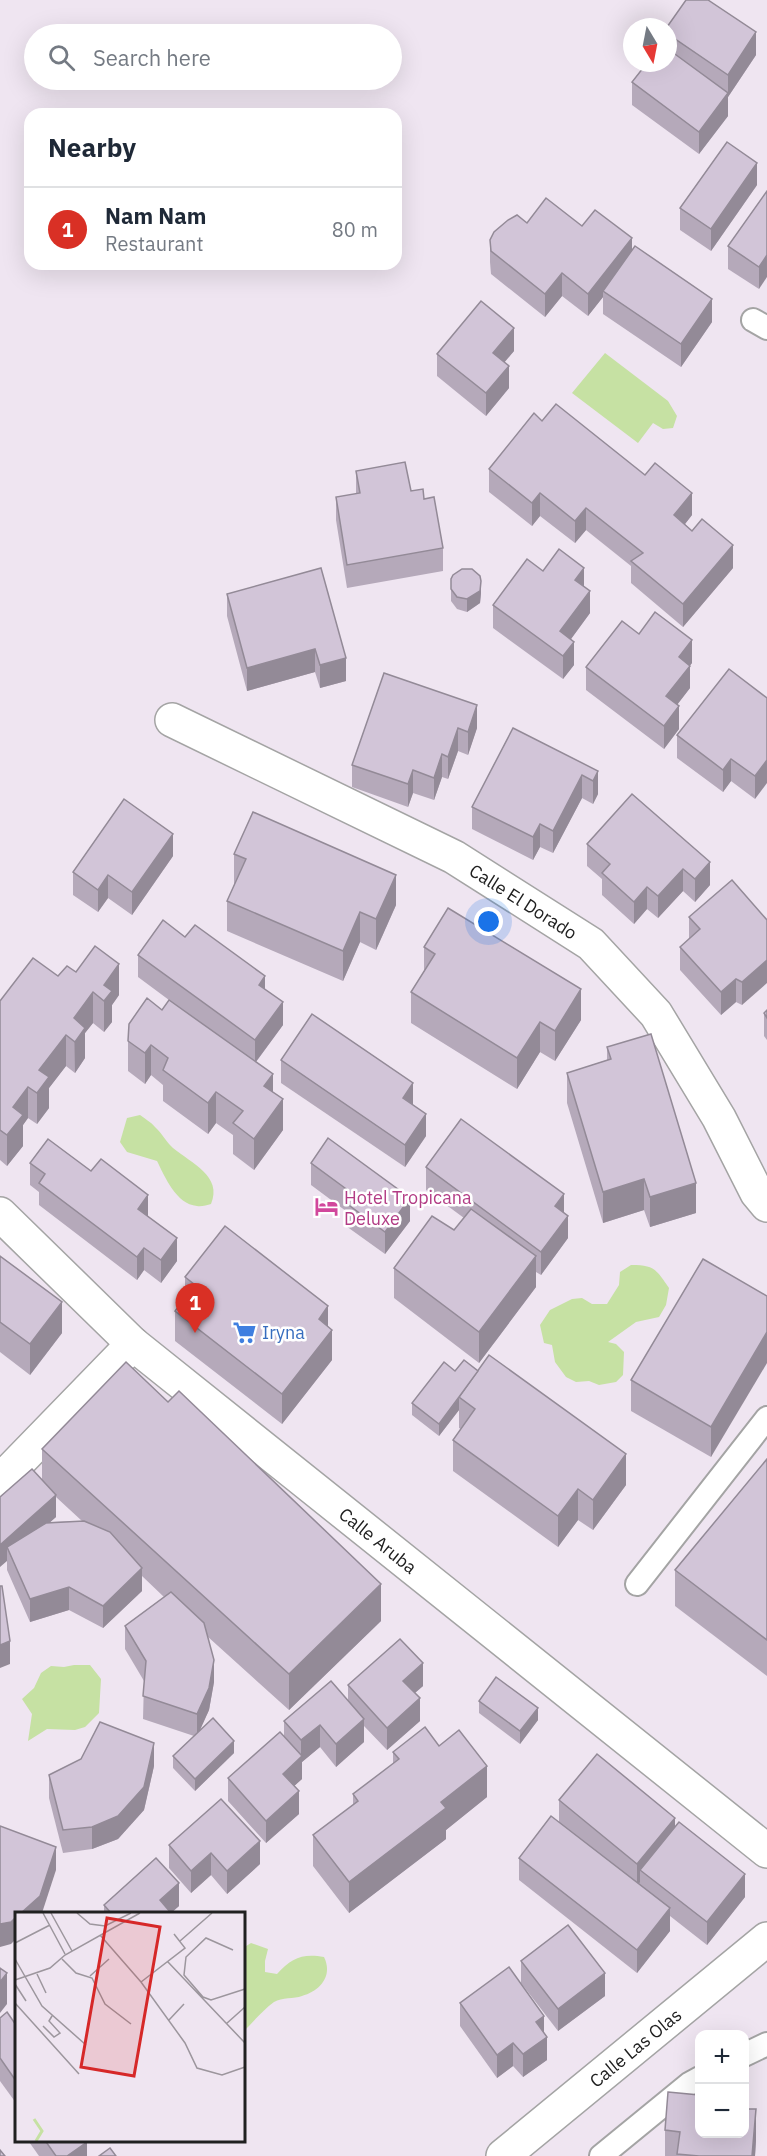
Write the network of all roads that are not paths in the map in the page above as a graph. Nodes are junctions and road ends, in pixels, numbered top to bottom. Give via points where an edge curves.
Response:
1 (172, 720) dead end
2 (767, 1205) edge
3 (0, 1214) edge
4 (133, 1344) junction
5 (767, 1418) edge
6 (0, 1481) edge
7 (637, 1584) dead end
8 (767, 1851) edge
9 (767, 1939) edge
10 (767, 2044) edge
11 (749, 2053) edge
12 (695, 2080) edge
13 (604, 2155) edge
14 (502, 2156) edge

1 - 2 street, Calle El Dorado via 454,857 591,944 656,1014
3 - 4 street, Calle Aruba
4 - 6 street
4 - 8 street, Calle Aruba
5 - 7 lane
9 - 14 street, Calle Las Olas
10 - 11 lane
12 - 13 lane

